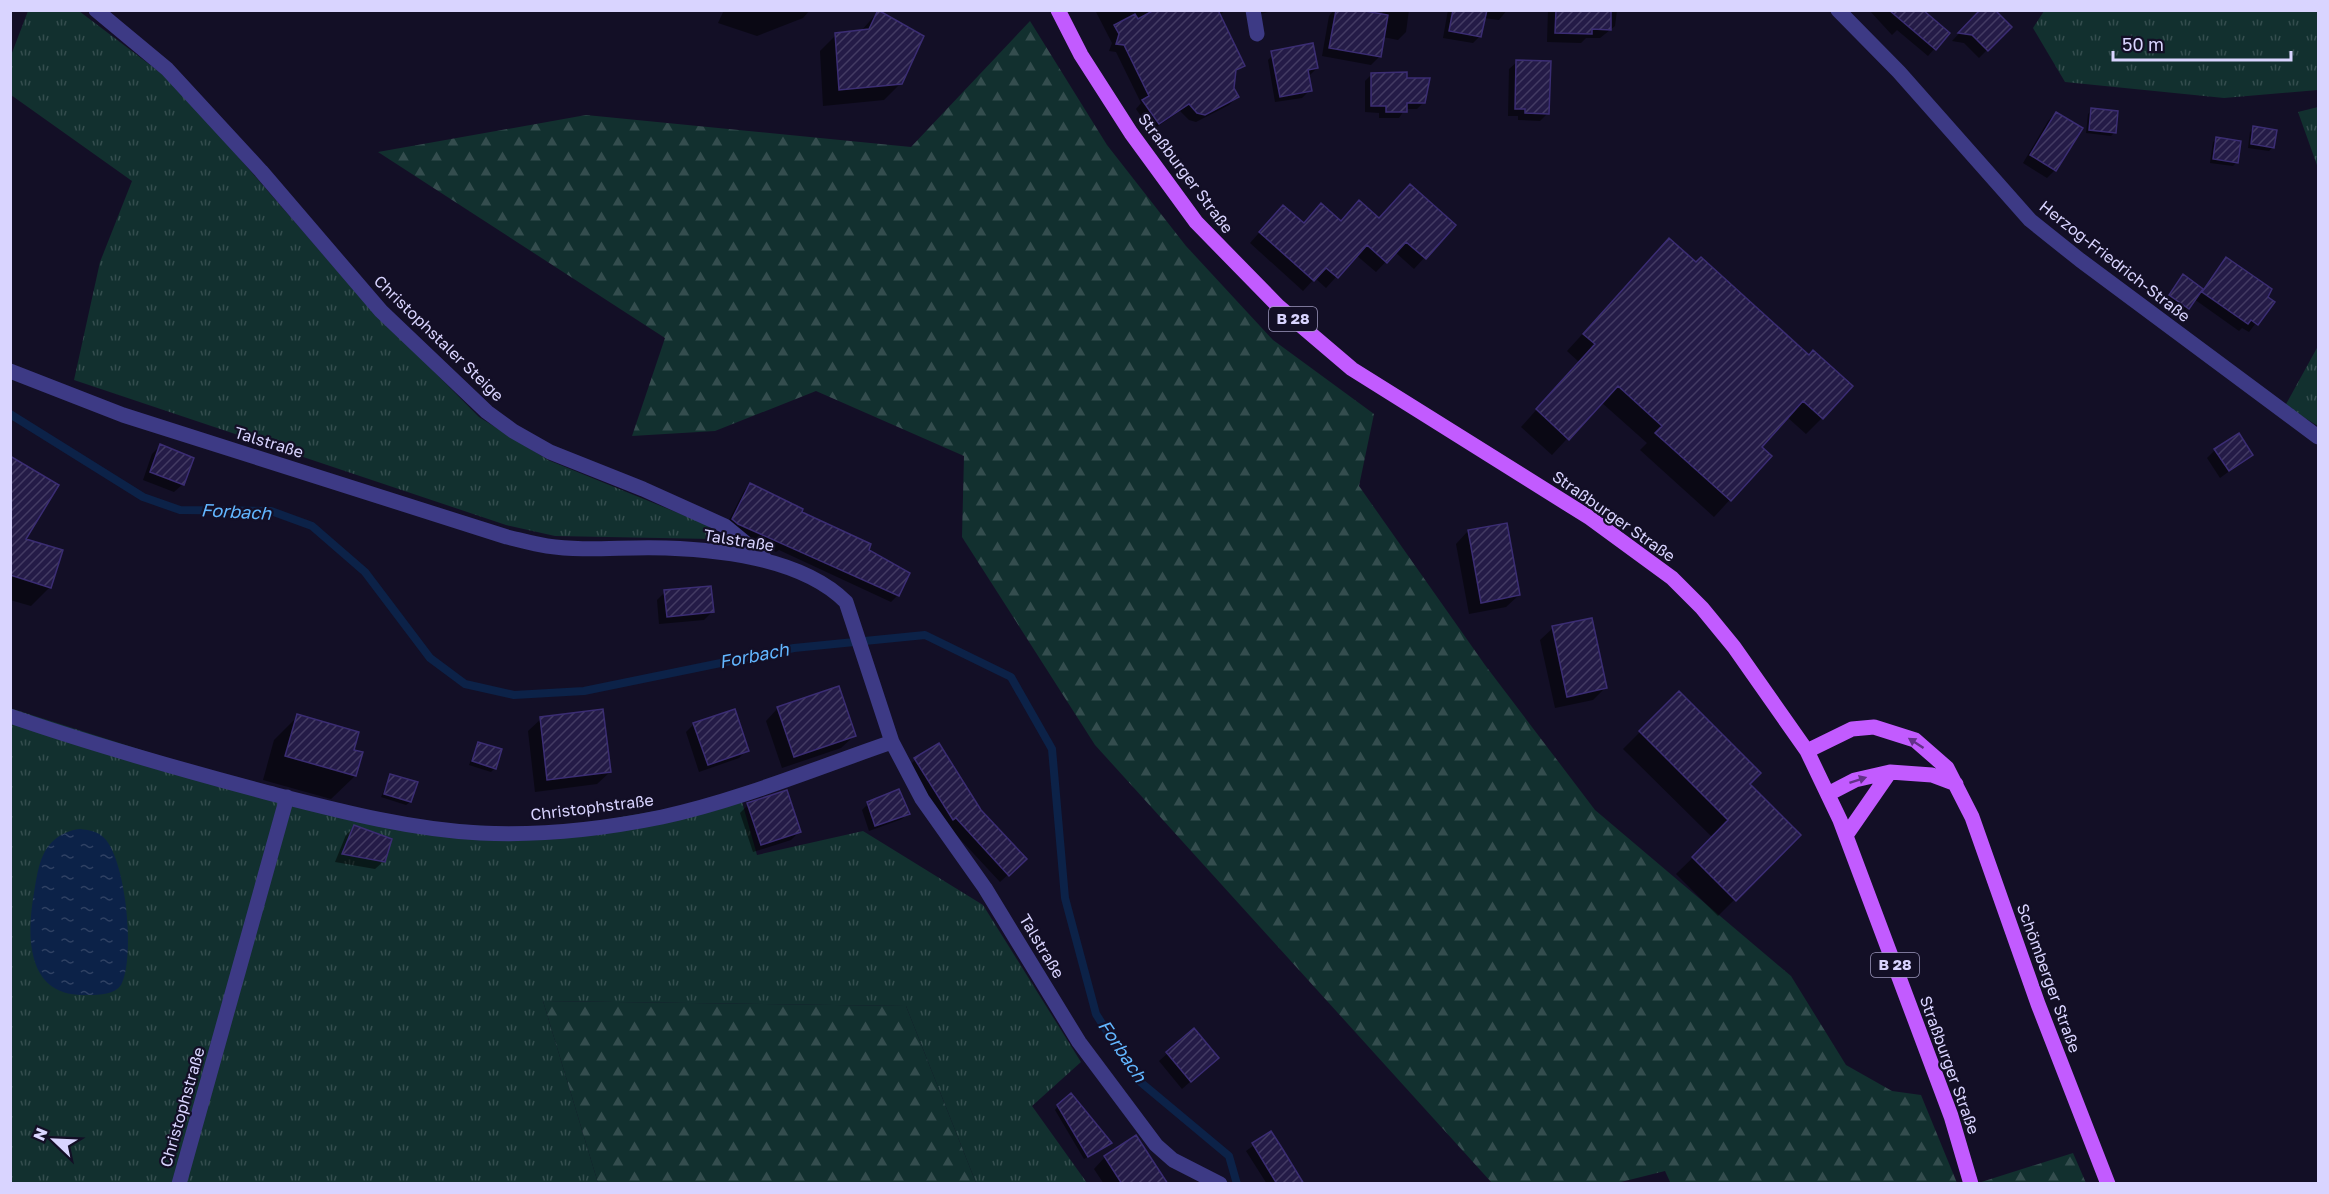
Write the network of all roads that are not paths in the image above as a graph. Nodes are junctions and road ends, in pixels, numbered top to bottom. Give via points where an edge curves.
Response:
1 (96, 10) edge
2 (1058, 10) edge
3 (1253, 10) edge
4 (1838, 10) edge
5 (1257, 34) dead end
6 (10, 371) edge
7 (2319, 437) edge
8 (766, 560) junction
9 (10, 716) edge
10 (892, 742) junction
11 (1807, 751) junction
12 (1890, 772) junction
13 (1956, 784) junction
14 (1828, 794) junction
15 (287, 797) junction
16 (1847, 834) junction
17 (1214, 1180) edge
18 (179, 1184) edge
19 (1971, 1184) edge
20 (2108, 1184) edge

1 - 8 street, Christophstaler Steige via 167,69 381,311 487,412 550,452 725,526
2 - 11 main road, Straßburger Straße / B 28 via 1081,55 1131,133 1196,222 1232,261 1352,369 1590,518 1672,579 1702,608 1740,655
3 - 5 street
4 - 7 street, Herzog-Friedrich-Straße via 1899,72 2030,220
6 - 8 street, Talstraße via 123,415 507,537 548,546 665,548
8 - 10 street, Talstraße via 814,579 846,602
9 - 15 street, Christophstraße via 184,771
10 - 15 street, Christophstraße via 729,798 663,816 575,829 491,833 441,830
10 - 17 street, Talstraße via 922,799 985,888 1079,1042 1156,1145 1173,1160
13 -> 11 main road, Schömberger Straße via 1947,768 1915,740 1874,727 1852,729
11 - 14 main road, Straßburger Straße / B 28
12 - 13 main road via 1932,775
14 -> 12 main road via 1855,780
12 - 16 main road
13 - 20 main road, Schömberger Straße via 1972,817 2038,1004
14 - 16 main road, Straßburger Straße / B 28
15 - 18 street, Christophstraße
16 - 19 main road, Straßburger Straße / B 28 via 1951,1116

